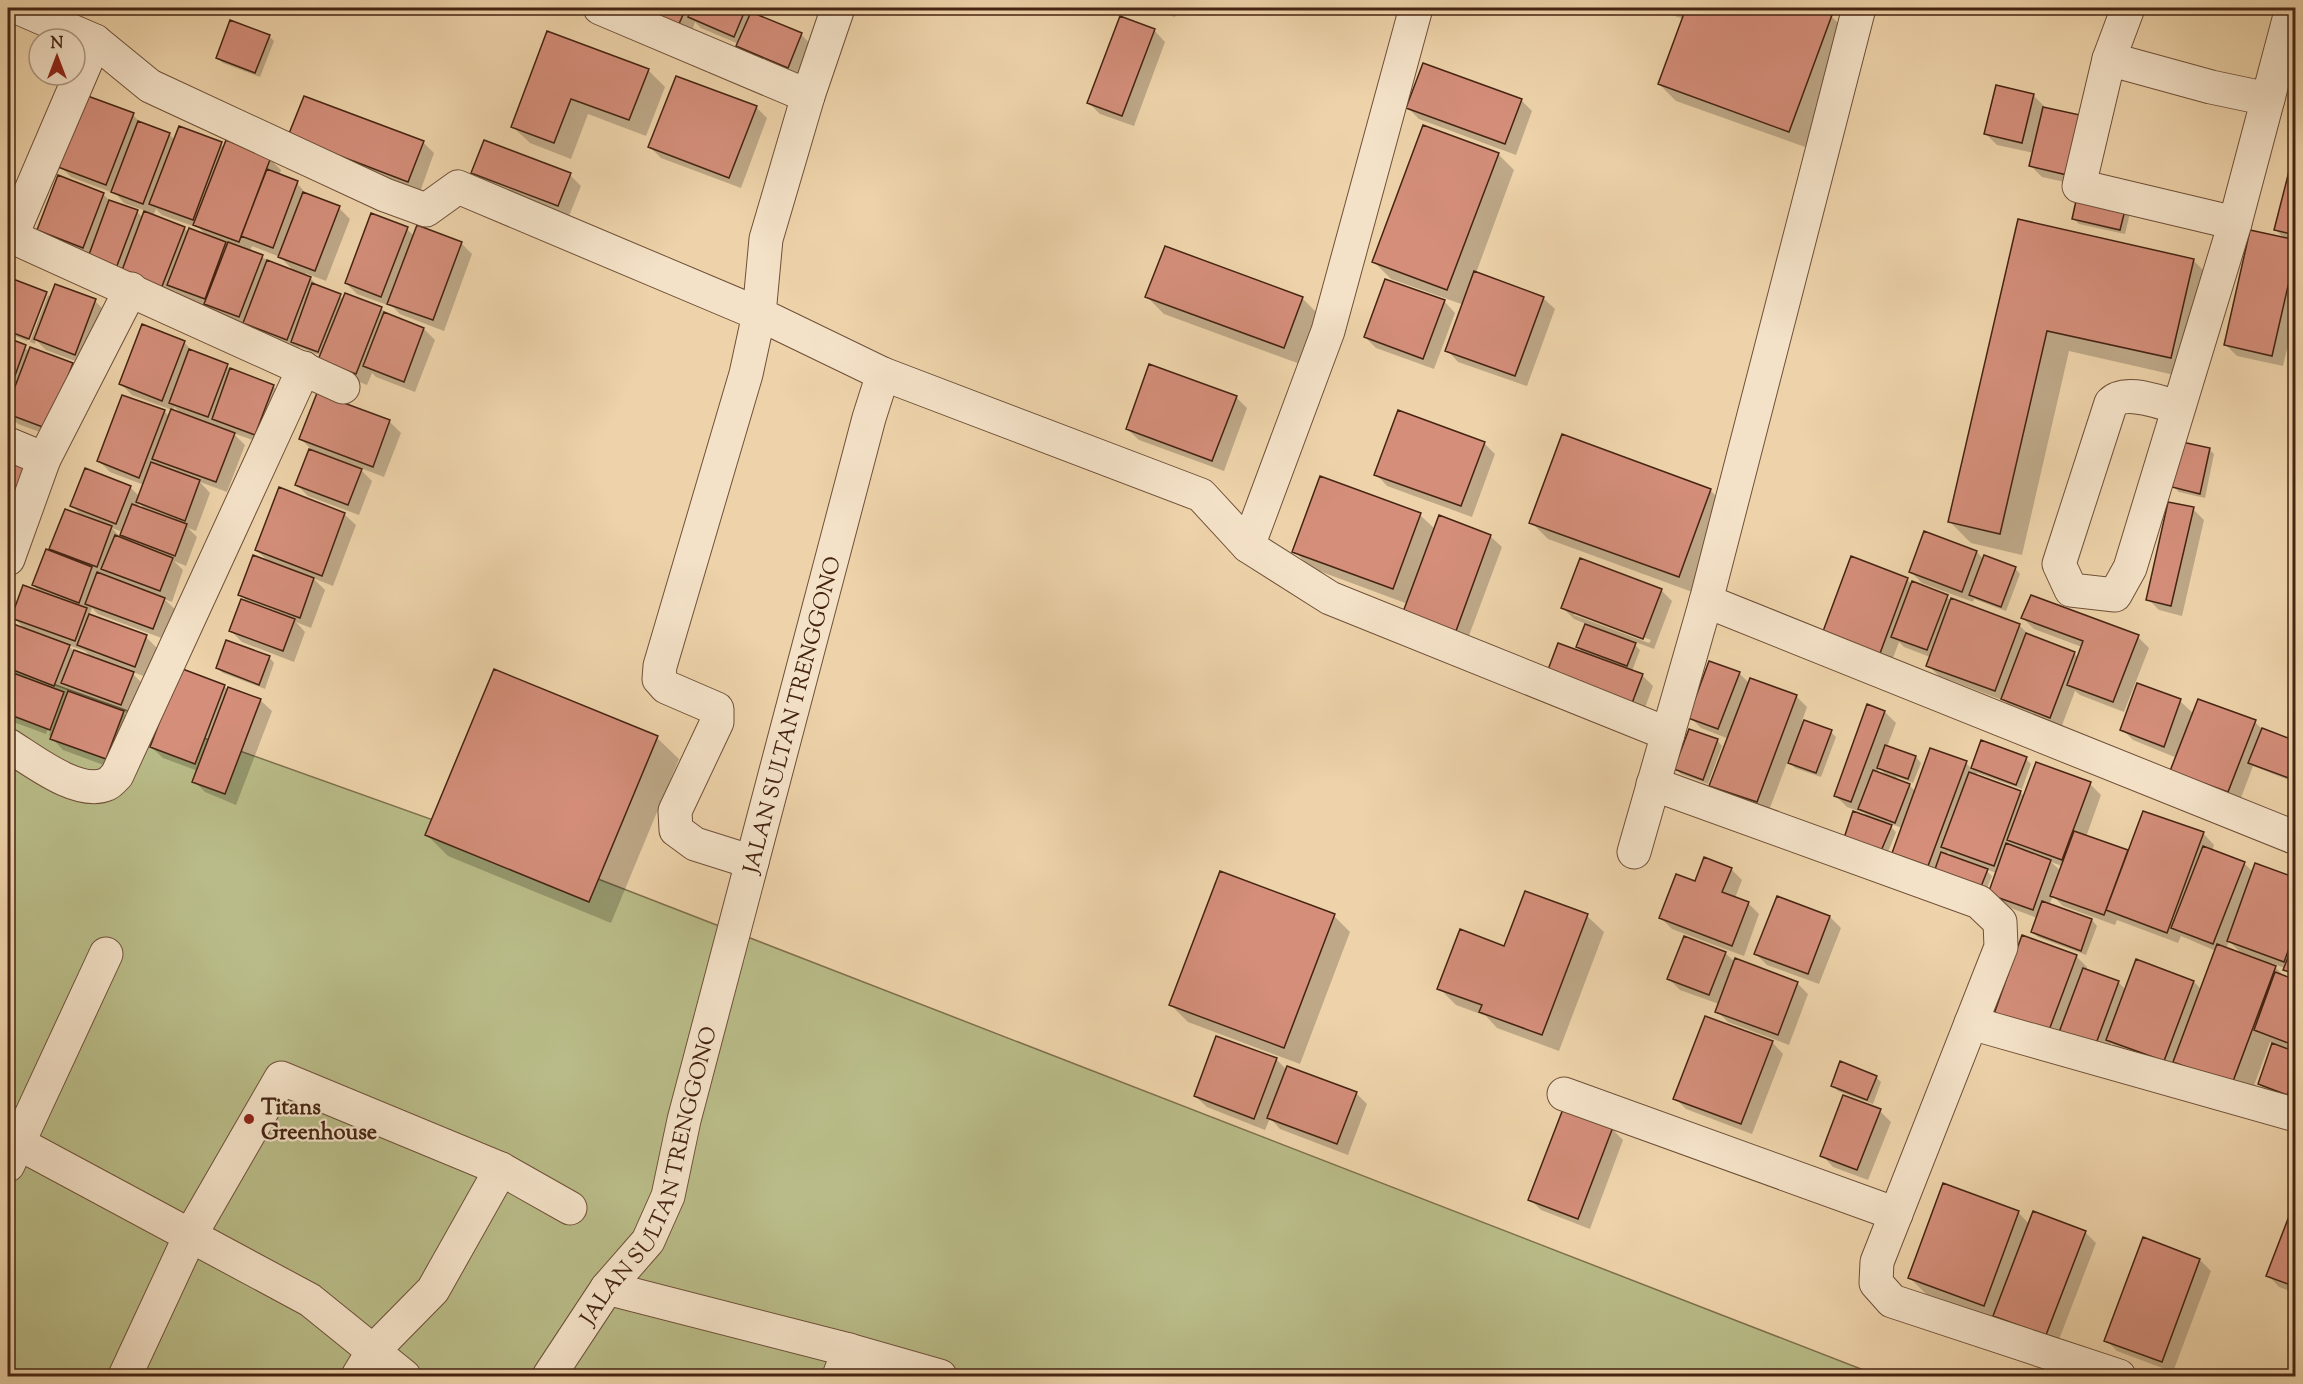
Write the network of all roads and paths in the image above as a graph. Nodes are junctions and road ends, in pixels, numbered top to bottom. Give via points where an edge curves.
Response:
1 (19, 8) edge
2 (600, 8) edge
3 (838, 8) edge
4 (1416, 8) edge
5 (1859, 8) edge
6 (2128, 8) edge
7 (2292, 8) edge
8 (95, 41) junction
9 (2109, 59) junction
10 (808, 96) junction
11 (2268, 99) junction
12 (2235, 223) junction
13 (9, 236) edge
14 (131, 289) junction
15 (759, 314) junction
16 (304, 368) junction
17 (883, 374) junction
18 (342, 387) dead end
19 (2178, 407) junction
20 (8, 444) edge
21 (44, 459) junction
22 (1248, 546) junction
23 (8, 559) edge
24 (1706, 601) junction
25 (1668, 734) junction
26 (8, 745) edge
27 (1653, 784) junction
28 (2295, 838) edge
29 (1634, 852) dead end
30 (752, 862) junction
31 (106, 954) dead end
32 (1971, 1023) junction
33 (1564, 1094) dead end
34 (2295, 1115) edge
35 (13, 1154) edge
36 (501, 1169) junction
37 (570, 1208) dead end
38 (1896, 1215) junction
39 (191, 1234) junction
40 (606, 1288) junction
41 (844, 1363) edge
42 (366, 1364) edge
43 (404, 1376) edge
44 (125, 1377) edge
45 (549, 1377) edge
46 (940, 1377) edge
47 (2119, 1377) edge

1 - 8 street
2 - 10 street
3 - 10 street
4 - 22 street via 1328,331
5 - 24 street
6 - 9 street
7 - 11 street
8 - 13 street
8 - 15 street via 150,86 385,195 426,210 458,187
9 - 11 street
9 - 12 street via 2079,186
10 - 15 street via 766,240
11 - 12 street
12 - 19 street
13 - 14 street
14 - 16 street
14 - 21 street
15 - 17 street
15 - 30 street via 746,374 659,679 666,687 717,710 717,722 675,811 676,830 695,844
16 - 18 street
16 - 26 street via 117,775 107,784 88,786 66,781
17 - 22 street via 1201,495
17 - 30 street, JALAN SULTAN TRENGGONO
19 - 19 street via 2131,397 2111,403 2060,564 2071,590 2115,595 2130,568
20 - 21 street
21 - 23 street
22 - 25 street via 1330,597
24 - 25 street
24 - 28 street
25 - 27 street
27 - 29 street
27 - 32 street via 1980,902 2000,922 2001,947
30 - 40 street, JALAN SULTAN TRENGGONO via 684,1120 668,1196 648,1241
31 - 35 street
32 - 34 street
32 - 38 street
33 - 38 street
35 - 39 street
36 - 37 street
36 - 39 street via 281,1078
36 - 42 street via 433,1290
38 - 47 street via 1877,1262 1876,1283 1892,1301
39 - 42 street via 310,1300
39 - 44 street
40 - 41 street
40 - 45 street, JALAN SULTAN TRENGGONO
41 - 46 street
42 - 43 street

